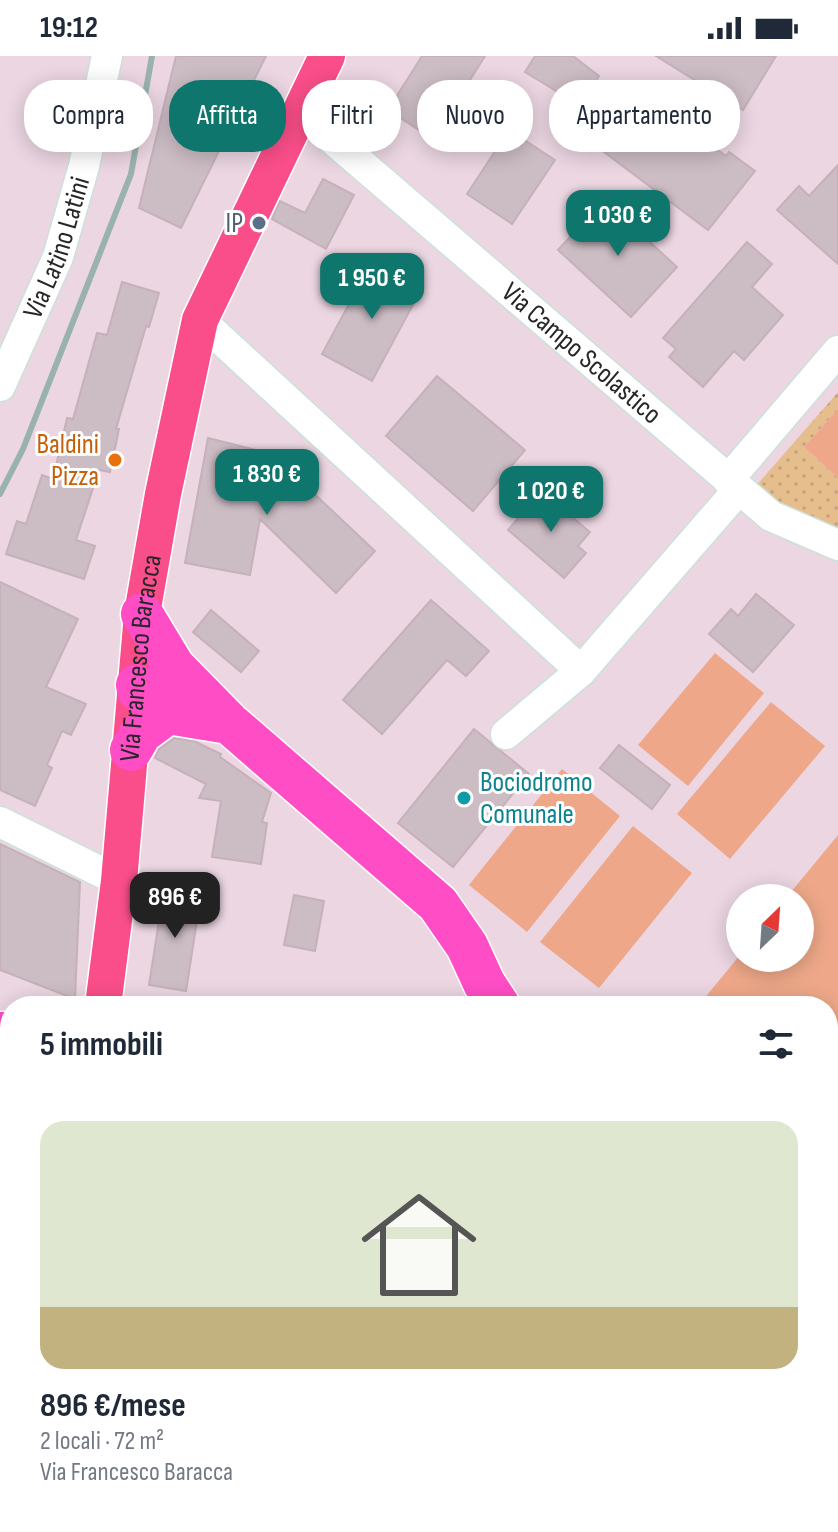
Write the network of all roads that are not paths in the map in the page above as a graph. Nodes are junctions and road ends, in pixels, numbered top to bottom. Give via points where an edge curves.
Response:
1 (107, 56) edge
2 (327, 56) edge
3 (301, 112) junction
4 (200, 320) junction
5 (838, 351) edge
6 (0, 386) edge
7 (734, 485) junction
8 (838, 545) edge
9 (142, 614) joint
10 (581, 671) junction
11 (150, 673) junction
12 (168, 713) junction
13 (229, 723) junction
14 (506, 734) dead end
15 (131, 750) junction
16 (0, 822) edge
17 (119, 881) junction
18 (104, 996) edge
19 (488, 996) edge

1 - 6 street, Via Latino Latini via 58,257
2 - 3 main road, Via Francesco Baracca
3 - 4 main road, Via Francesco Baracca
3 - 7 street, Via Campo Scolastico
4 - 9 main road, Via Francesco Baracca
4 - 10 street
5 - 7 street
7 - 8 street, Via Campo Scolastico via 771,516
7 - 10 street
9 - 11 highway
10 - 14 street
11 - 12 highway via 138,690
11 - 13 highway
11 - 15 main road, Via Francesco Baracca
12 - 13 highway
12 - 15 highway via 141,733
13 - 19 highway via 438,904 467,946
15 - 17 main road, Via Francesco Baracca
16 - 17 street
17 - 18 main road, Via Francesco Baracca

